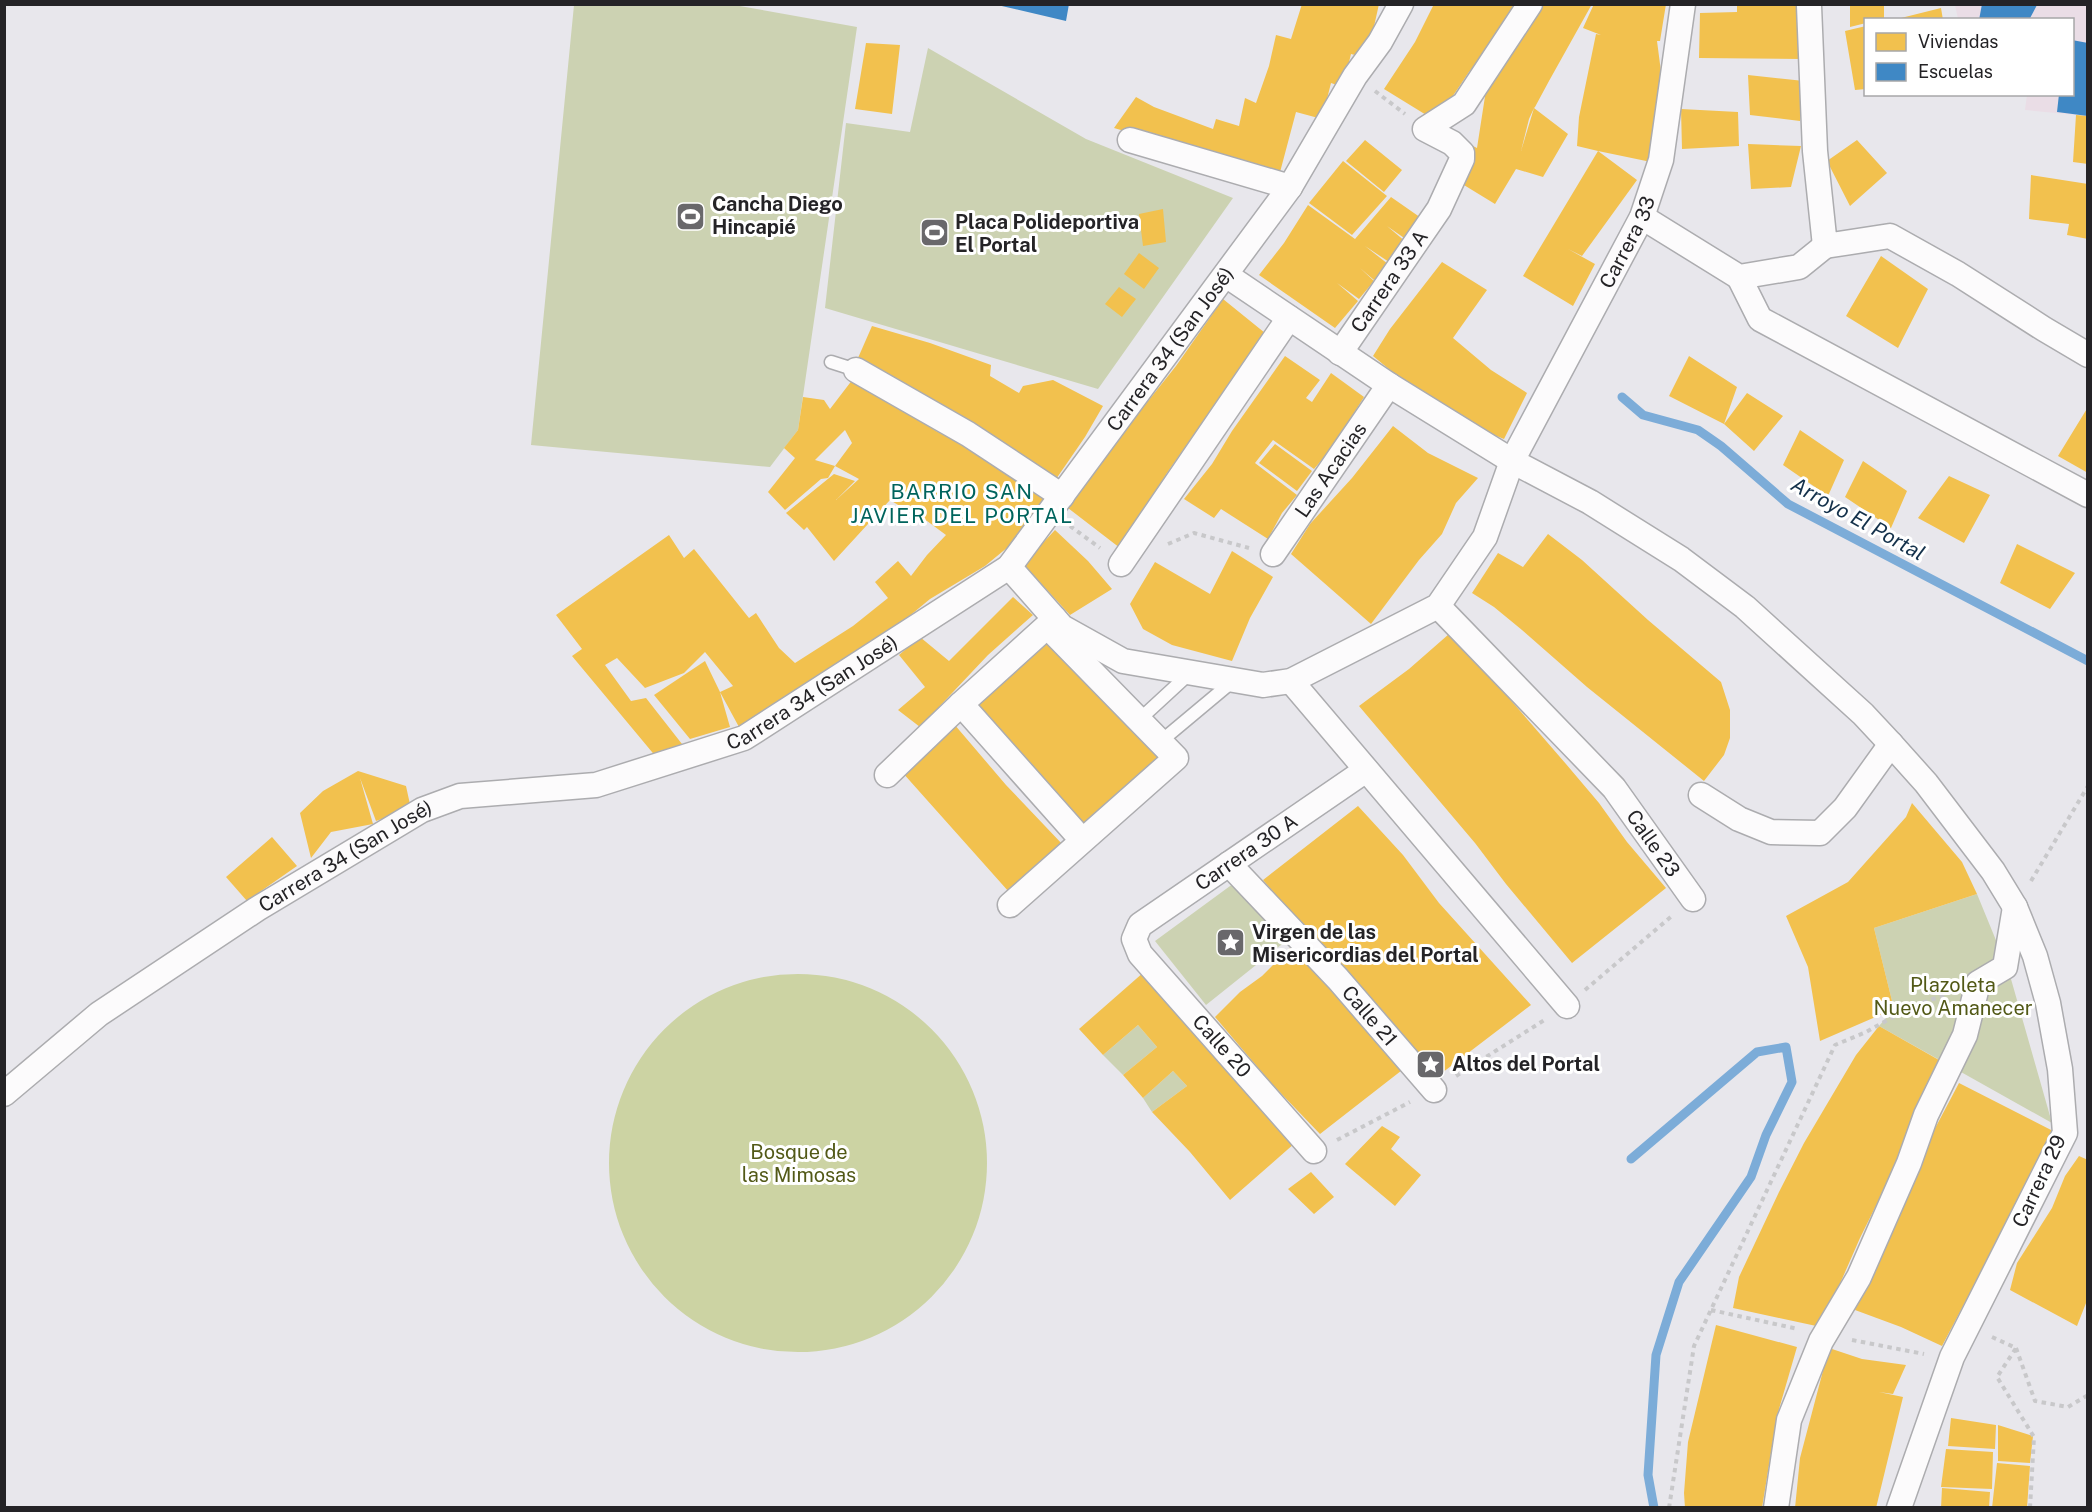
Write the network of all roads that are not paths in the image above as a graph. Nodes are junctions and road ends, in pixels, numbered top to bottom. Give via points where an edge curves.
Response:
1 (1401, 4) edge
2 (1530, 4) edge
3 (1683, 4) edge
4 (1809, 6) dead end
5 (1130, 140) dead end
6 (1290, 187) junction
7 (1642, 217) junction
8 (1825, 246) junction
9 (1226, 275) junction
10 (1739, 277) junction
11 (1289, 318) junction
12 (1340, 353) junction
13 (2088, 355) edge
14 (831, 362) dead end
15 (856, 370) joint
16 (1389, 385) junction
17 (1512, 461) junction
18 (2088, 495) edge
19 (1056, 503) junction
20 (1273, 554) road end
21 (1121, 564) road end
22 (1009, 567) junction
23 (1438, 606) junction
24 (1051, 622) junction
25 (1190, 673) junction
26 (1234, 680) junction
27 (1290, 681) junction
28 (961, 705) junction
29 (1138, 720) junction
30 (1160, 741) junction
31 (1892, 744) junction
32 (1366, 770) junction
33 (887, 775) dead end
34 (1701, 795) dead end
35 (1082, 840) junction
36 (1229, 864) junction
37 (1693, 899) road end
38 (1010, 905) dead end
39 (2015, 907) junction
40 (1134, 939) joint
41 (1567, 1006) road end
42 (1434, 1090) road end
43 (4, 1094) edge
44 (1314, 1151) road end
45 (1776, 1508) edge
46 (1899, 1508) edge

1 - 6 street, Carrera 34 (San José)
2 - 12 street, Carrera 33 A via 1464,104 1425,129 1452,144 1462,153 1462,159 1439,209
3 - 7 street, Carrera 33 via 1661,160
4 - 8 street via 1815,151
5 - 6 street
6 - 9 street, Carrera 34 (San José)
7 - 10 street
7 - 17 street, Carrera 33
8 - 10 street via 1799,267
8 - 13 street via 1890,236
9 - 11 street, Carrera 29
9 - 19 street, Carrera 34 (San José)
10 - 18 street via 1760,319
11 - 12 street, Carrera 29
11 - 21 street
12 - 16 street, Carrera 29
14 - 15 lane
15 - 19 street via 968,434
16 - 17 street, Carrera 29
16 - 20 street, Las Acacias
17 - 23 street, Carrera 33 via 1485,537
17 - 31 street, Carrera 29 via 1590,502 1681,559 1736,600
19 - 22 street, Carrera 34 (San José)
22 - 24 street
22 - 43 street, Carrera 34 (San José) via 744,738 596,785 460,796 422,810 257,909 99,1014
23 - 27 street
23 - 37 street, Calle 23 via 1614,788
24 - 25 street via 1123,661
24 - 28 street
24 - 29 street
25 - 26 street
25 - 29 lane
26 - 27 street via 1263,685
26 - 30 lane
27 - 32 street
28 - 33 street
28 - 35 street
29 - 30 street
30 - 35 street via 1176,758
31 - 34 street via 1845,808 1820,833 1771,832 1739,819
31 - 39 street, Carrera 29 via 1986,862
32 - 36 street, Carrera 30 A
32 - 41 street
35 - 38 street
36 - 40 street, Carrera 30 A via 1140,925
36 - 42 street, Calle 21 via 1338,979
39 - 45 street via 2005,967 1978,983 1965,1035 1926,1115 1909,1163 1859,1277 1821,1341 1790,1420
39 - 46 street, Carrera 29 via 2048,1003 2060,1069 2065,1133 1952,1357
40 - 44 street, Calle 20 via 1140,954

